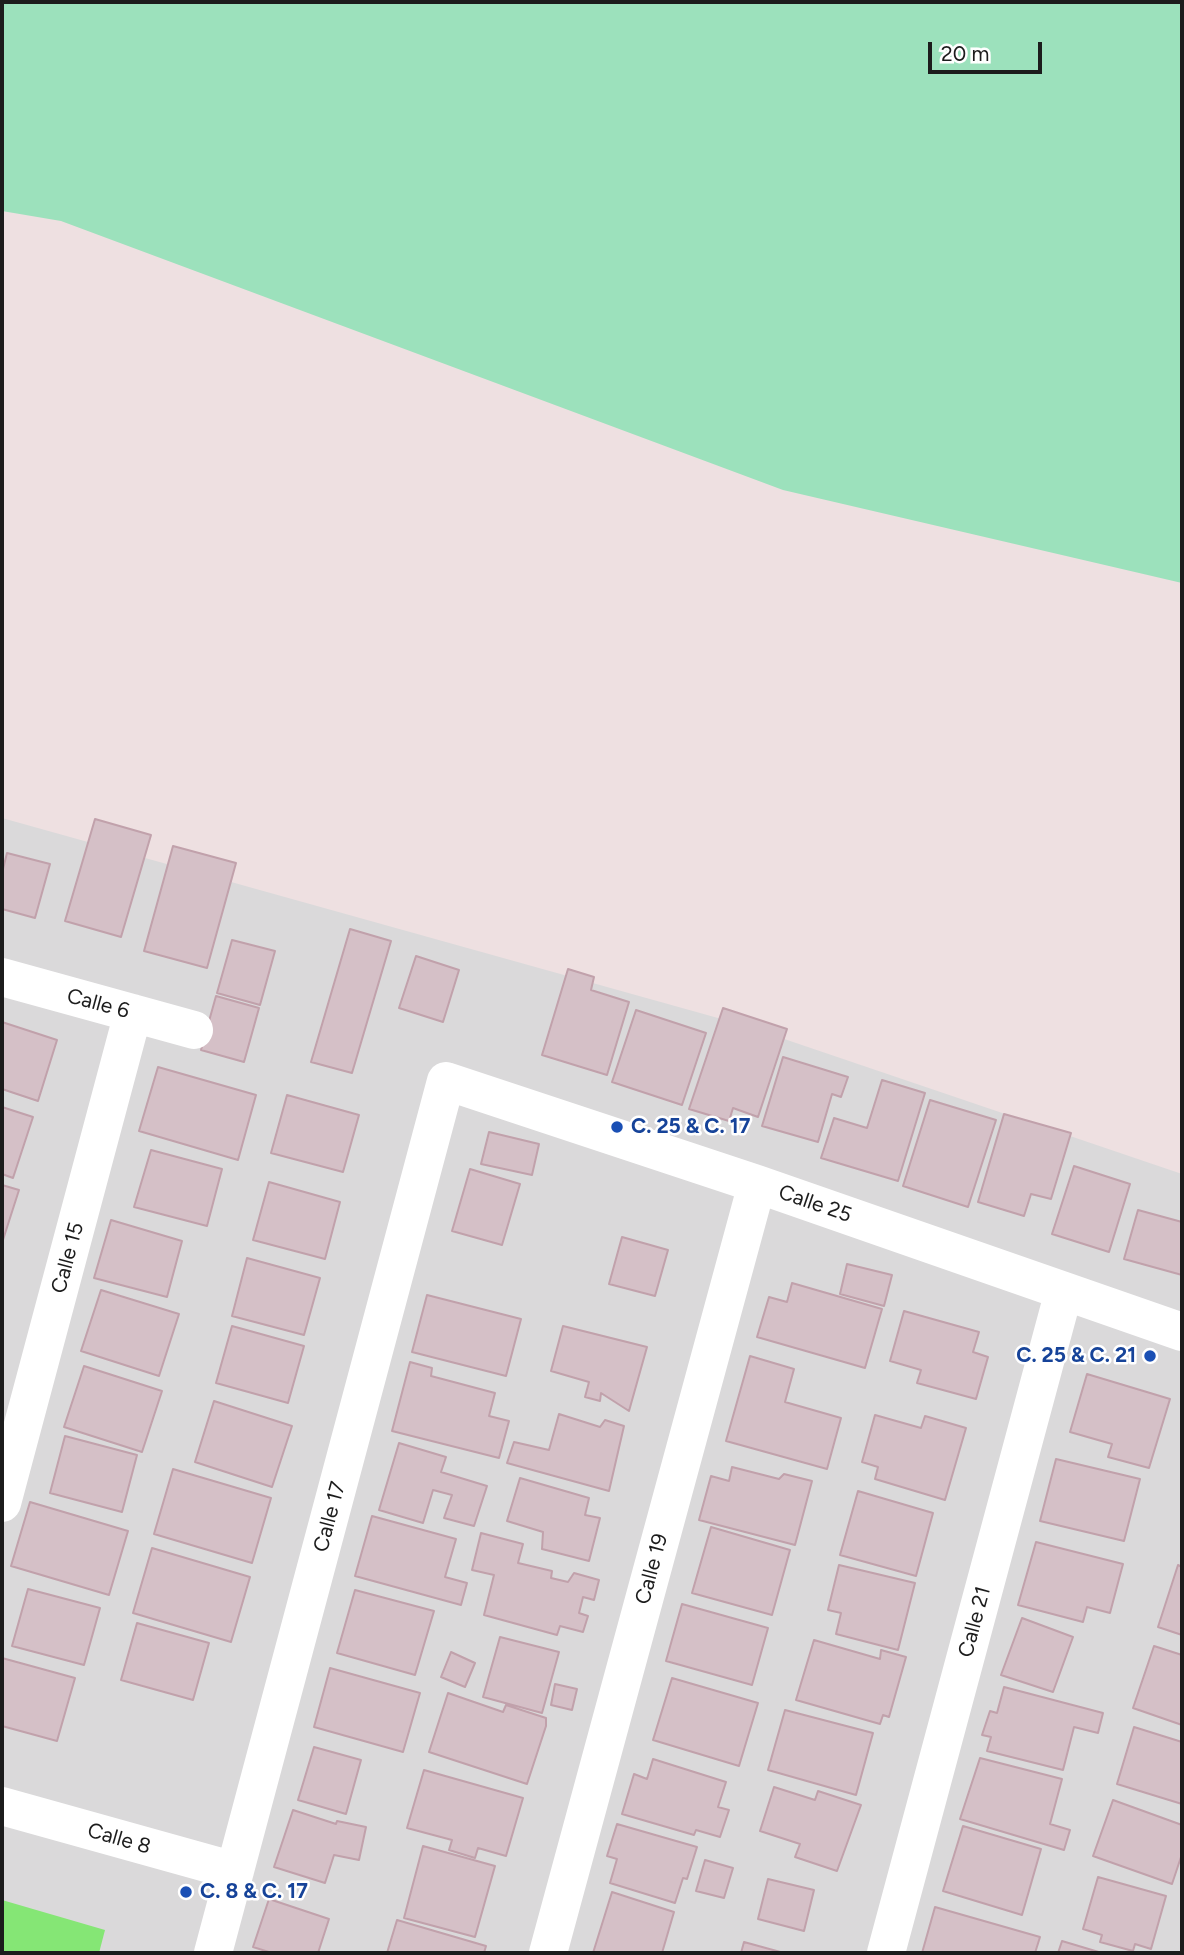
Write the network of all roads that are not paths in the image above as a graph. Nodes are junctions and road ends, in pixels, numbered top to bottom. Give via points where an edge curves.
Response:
1 (2, 977) edge
2 (133, 1013) junction
3 (194, 1030) dead end
4 (446, 1081) joint
5 (757, 1184) junction
6 (1064, 1291) junction
7 (1182, 1332) edge
8 (2, 1503) edge
9 (2, 1806) edge
10 (235, 1871) junction
11 (213, 1953) edge
12 (548, 1953) edge
13 (886, 1953) edge

1 - 2 street, Calle 6
2 - 3 street, Calle 6
2 - 8 street, Calle 15
4 - 5 street, Calle 25
4 - 10 street, Calle 17
5 - 6 street, Calle 25
5 - 12 street, Calle 19
6 - 7 street, Calle 25
6 - 13 street, Calle 21
9 - 10 street, Calle 8
10 - 11 street, Calle 17

